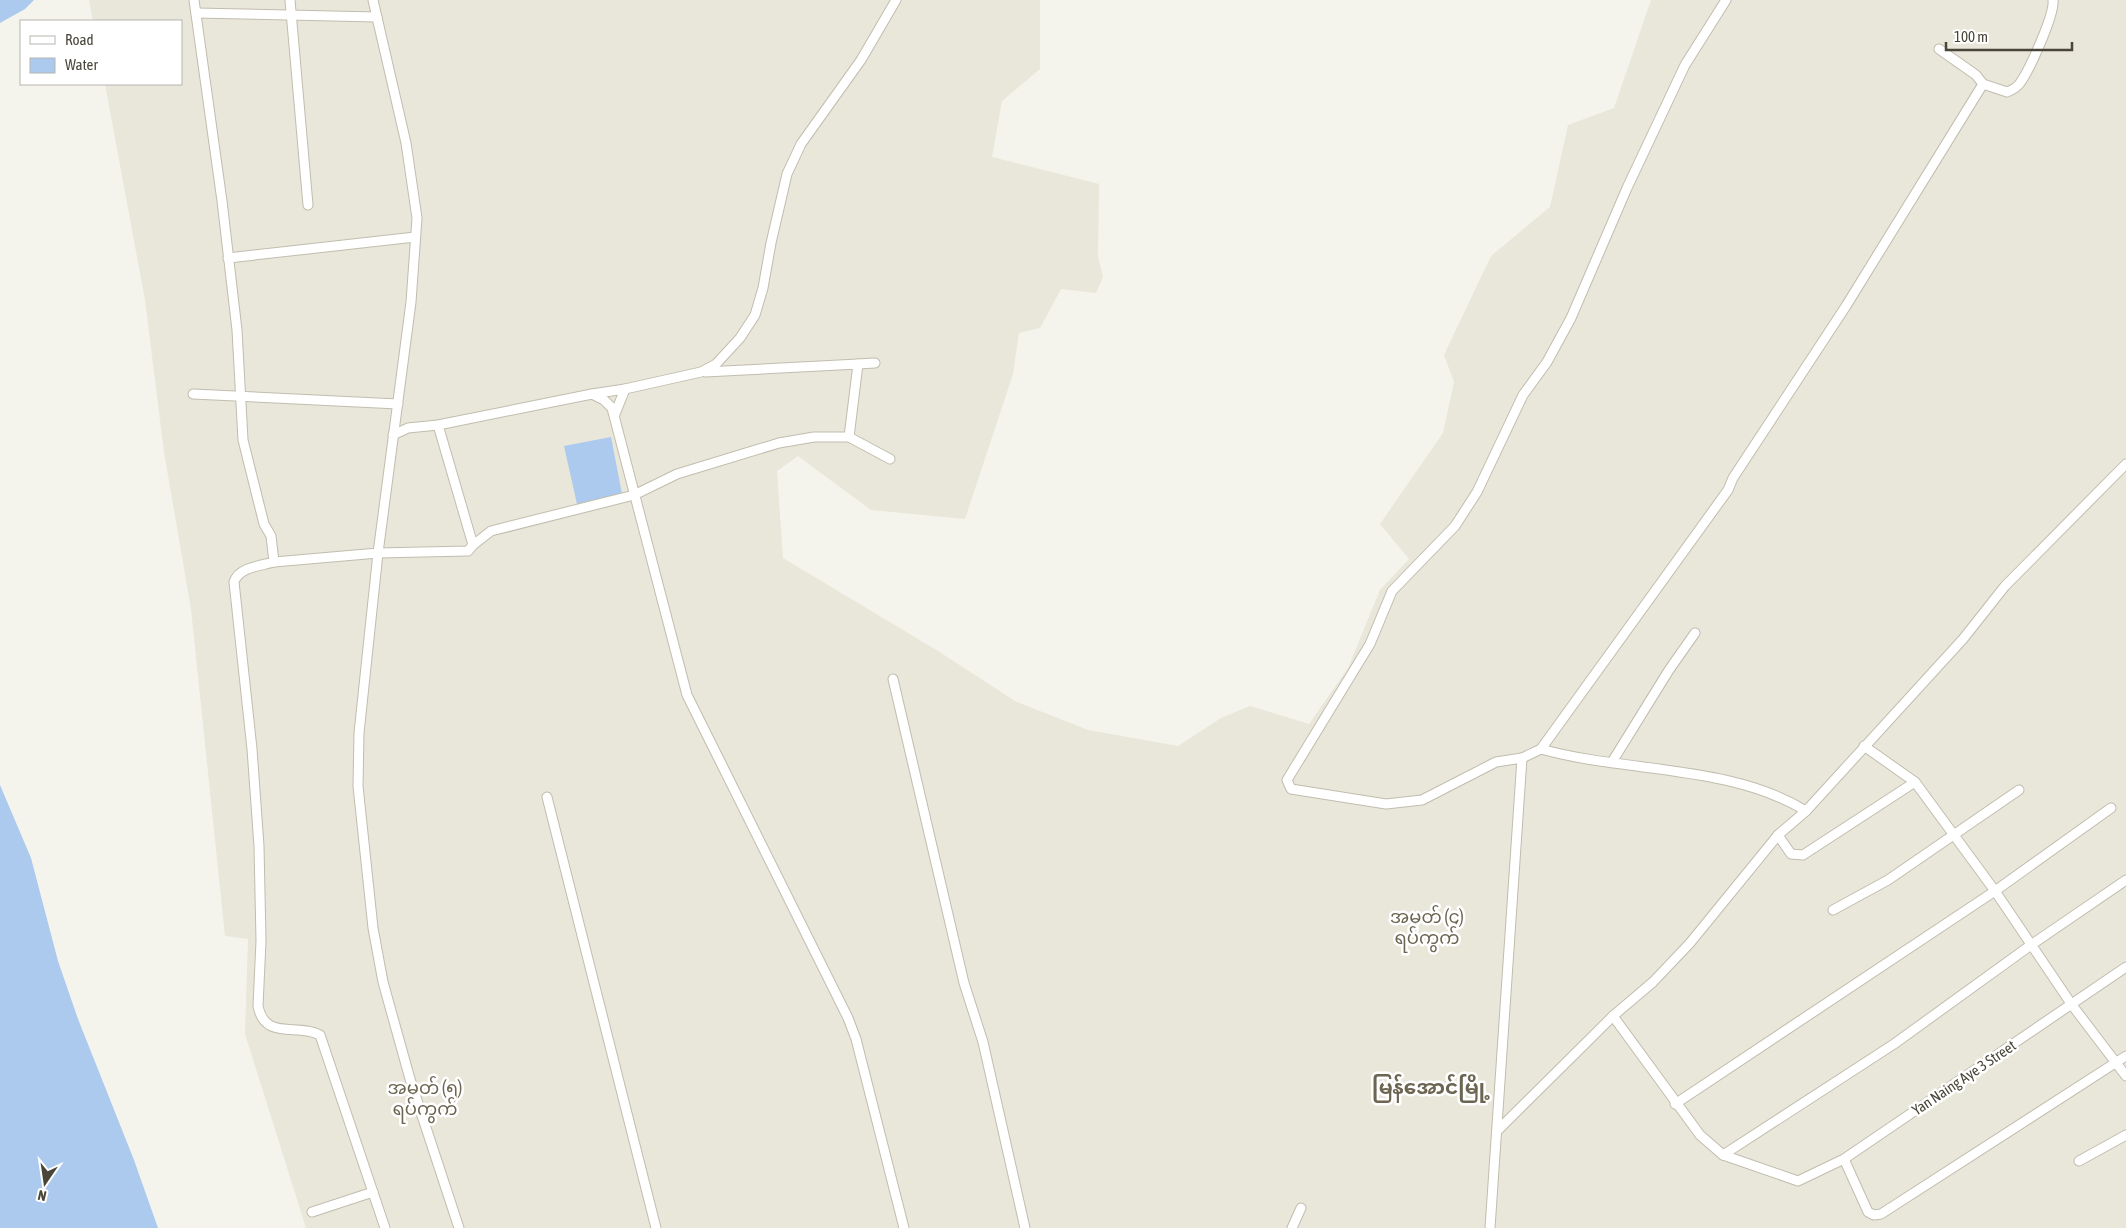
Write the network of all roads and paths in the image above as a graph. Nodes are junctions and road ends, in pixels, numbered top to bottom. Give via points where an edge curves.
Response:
1 (194, 0) edge
2 (290, 0) edge
3 (373, 0) edge
4 (896, 0) edge
5 (1726, 0) edge
6 (2053, 0) edge
7 (196, 13) junction
8 (291, 14) junction
9 (377, 18) junction
10 (1939, 49) dead end
11 (1984, 84) junction
12 (308, 205) dead end
13 (415, 237) junction
14 (228, 258) junction
15 (875, 363) dead end
16 (858, 364) junction
17 (701, 372) junction
18 (625, 389) junction
19 (193, 394) dead end
20 (592, 394) junction
21 (241, 396) junction
22 (398, 404) junction
23 (615, 414) junction
24 (438, 425) junction
25 (394, 435) junction
26 (849, 436) junction
27 (890, 459) dead end
28 (2126, 464) edge
29 (634, 495) junction
30 (473, 545) junction
31 (378, 553) junction
32 (274, 562) junction
33 (1695, 634) dead end
34 (893, 679) dead end
35 (1864, 746) junction
36 (1541, 749) junction
37 (1522, 758) junction
38 (1612, 762) junction
39 (1915, 782) junction
40 (2019, 790) dead end
41 (547, 797) dead end
42 (2111, 808) dead end
43 (1806, 811) junction
44 (1778, 835) junction
45 (1953, 835) junction
46 (2126, 880) edge
47 (1995, 891) junction
48 (1833, 910) dead end
49 (2030, 944) junction
50 (2126, 967) edge
51 (2072, 1005) junction
52 (1613, 1016) junction
53 (2126, 1056) edge
54 (2117, 1062) junction
55 (2126, 1076) edge
56 (1675, 1104) junction
57 (1498, 1130) junction
58 (2126, 1135) edge
59 (1723, 1155) junction
60 (1844, 1158) junction
61 (2079, 1161) dead end
62 (373, 1192) junction
63 (1301, 1208) dead end
64 (312, 1212) dead end
65 (385, 1228) edge
66 (460, 1228) edge
67 (656, 1228) edge
68 (904, 1228) edge
69 (1025, 1228) edge
70 (1292, 1228) edge
71 (1490, 1228) edge

1 - 7 street
2 - 8 street
3 - 9 street
4 - 17 street via 861,60 801,144 787,174 755,315 740,338 716,364
5 - 37 street via 1685,66 1627,188 1571,318 1523,395 1476,492 1455,526 1392,591 1370,644 1287,780 1291,789 1376,802 1422,800 1496,762
6 - 11 street via 2043,35 2019,85 2007,92
7 - 8 street
7 - 14 street
8 - 9 street
8 - 12 street
9 - 13 street via 406,143 416,218
10 - 11 street
11 - 36 street via 1728,490
13 - 14 street
13 - 22 street via 411,302
14 - 21 street
15 - 16 street
16 - 17 street
16 - 26 street
17 - 18 street
18 - 20 street
18 - 23 street
19 - 21 street
20 - 23 street via 604,400
20 - 24 street
21 - 22 street
21 - 32 street via 244,440 264,524 271,536
22 - 25 street
23 - 29 street
24 - 25 street via 408,428
24 - 30 street
25 - 31 street
26 - 27 street
26 - 29 street via 779,443 677,474
28 - 35 street via 2005,586 1964,640
29 - 30 street via 491,531
29 - 68 street via 687,695 856,1039
30 - 31 street via 468,551
31 - 32 street
31 - 66 street via 367,638 358,786 372,928 383,982 410,1079
32 - 62 street via 244,570 234,582 259,846 261,941 258,1006 260,1016 270,1026 311,1030 320,1035
33 - 38 street
34 - 69 street via 964,983 983,1042
35 - 39 street
35 - 43 street
36 - 37 street
36 - 38 street
37 - 57 street
38 - 43 street via 1754,788 1788,800
39 - 44 street via 1803,855 1791,854
39 - 45 street
40 - 45 street
41 - 67 street
42 - 47 street
43 - 44 street
44 - 52 street via 1690,943 1653,982
45 - 47 street
45 - 48 street via 1888,880
46 - 49 street
47 - 49 street
47 - 56 street
49 - 51 street
49 - 59 street via 1894,1044
50 - 51 street, Yan Naing Aye 3 Street
51 - 54 street
51 - 60 street, Yan Naing Aye 3 Street
52 - 56 street via 1646,1058
52 - 57 street
53 - 54 street
54 - 55 street
54 - 60 street via 1881,1214 1868,1212
56 - 59 street via 1700,1135
57 - 71 street
58 - 61 street
59 - 60 street, Yan Naing Aye 3 Street via 1798,1181
62 - 64 street
62 - 65 street
63 - 70 street

